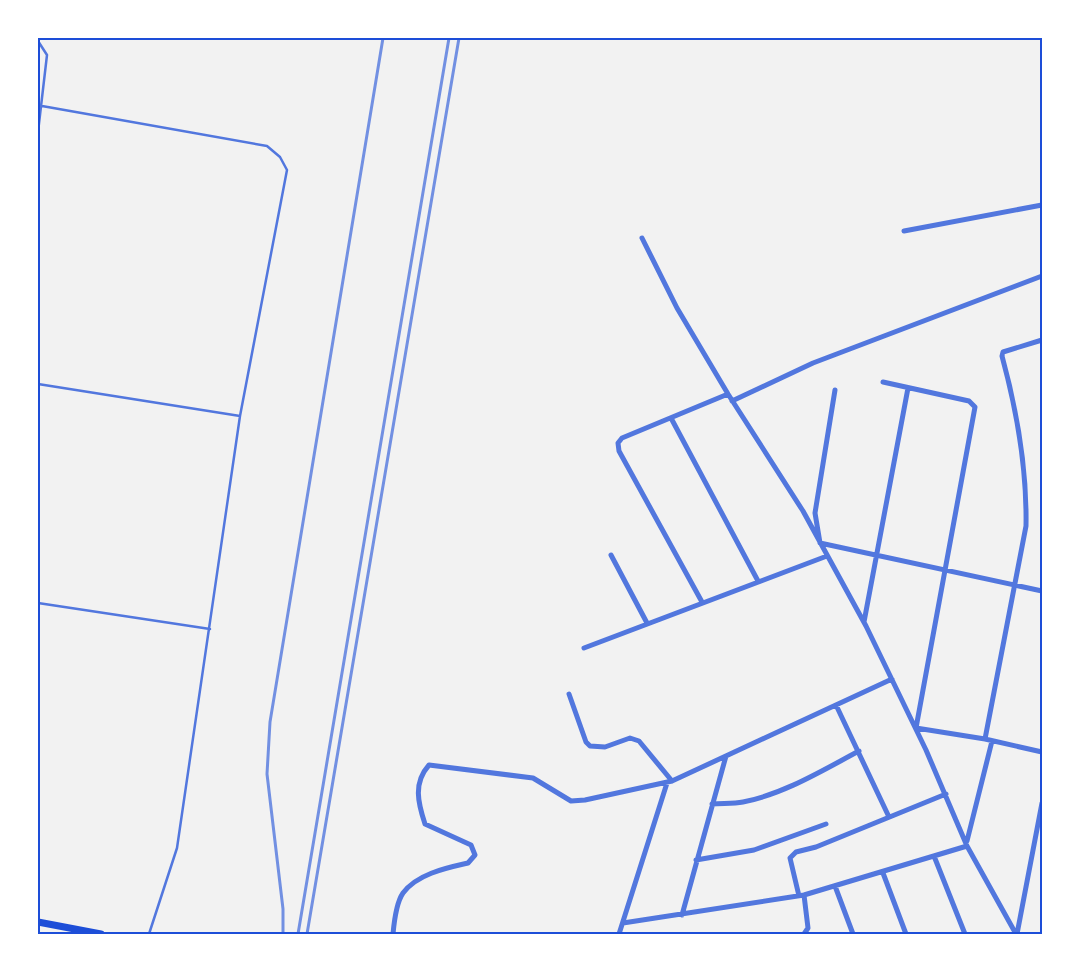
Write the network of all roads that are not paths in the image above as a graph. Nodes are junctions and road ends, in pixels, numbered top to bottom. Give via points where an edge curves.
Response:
1 (38, 41) edge
2 (42, 106) junction
3 (38, 132) edge
4 (1042, 205) edge
5 (904, 231) dead end
6 (642, 238) dead end
7 (1042, 276) edge
8 (1042, 340) edge
9 (883, 382) dead end
10 (38, 384) edge
11 (908, 388) junction
12 (835, 390) dead end
13 (728, 394) junction
14 (732, 401) junction
15 (240, 416) junction
16 (671, 418) junction
17 (820, 543) junction
18 (610, 555) dead end
19 (877, 555) junction
20 (827, 556) junction
21 (945, 572) junction
22 (758, 581) junction
23 (1015, 585) junction
24 (1042, 591) edge
25 (702, 602) junction
26 (38, 603) edge
27 (864, 622) junction
28 (647, 623) junction
29 (210, 629) junction
30 (584, 648) dead end
31 (892, 679) junction
32 (569, 694) dead end
33 (836, 705) junction
34 (916, 728) junction
35 (985, 739) junction
36 (992, 741) junction
37 (859, 751) junction
38 (1042, 752) edge
39 (726, 756) junction
40 (670, 782) junction
41 (946, 794) junction
42 (1042, 803) edge
43 (712, 804) junction
44 (889, 818) junction
45 (826, 824) dead end
46 (967, 844) junction
47 (934, 856) junction
48 (696, 860) junction
49 (883, 873) junction
50 (835, 886) junction
51 (801, 896) junction
52 (682, 915) junction
53 (38, 922) edge
54 (624, 923) junction
55 (101, 934) edge
56 (149, 934) edge
57 (393, 934) edge
58 (620, 934) edge
59 (804, 934) edge
60 (853, 934) edge
61 (906, 934) edge
62 (965, 934) edge
63 (1017, 934) edge

1 - 2 lane via 47,55
2 - 3 lane
2 - 15 lane via 267,146 280,157 286,170
4 - 5 street
6 - 13 street via 677,308
7 - 14 street via 813,363
8 - 23 street via 1008,348 1002,356 1018,422 1027,495 1026,526
9 - 11 street
10 - 15 lane
11 - 19 street
11 - 21 street via 969,401 975,407
12 - 17 street via 815,513
13 - 14 street
13 - 16 street
14 - 17 street
15 - 29 lane
16 - 22 street
16 - 25 street via 622,438 618,442 619,450
17 - 19 street
17 - 20 street
18 - 28 street
19 - 21 street
19 - 27 street
20 - 22 street
20 - 27 street
21 - 23 street
21 - 34 street
22 - 25 street
23 - 24 street
23 - 35 street
25 - 28 street
26 - 29 lane
27 - 31 street
28 - 30 street
29 - 56 lane via 177,848
31 - 33 street
31 - 34 street
32 - 40 street via 590,746 605,747 635,739 644,745
33 - 37 street
33 - 39 street
34 - 35 street
34 - 41 street
35 - 36 street
36 - 38 street
36 - 46 street
37 - 43 street via 764,796 742,803
37 - 44 street
39 - 40 street
39 - 43 street
40 - 54 street
40 - 57 street via 571,801 533,778 429,766 422,773 418,787 418,803 425,824 471,845 475,855 468,863 443,868 419,880 402,894
41 - 44 street
41 - 46 street
42 - 63 street
43 - 48 street
44 - 51 street via 792,855 790,858
45 - 48 street via 754,850
46 - 47 street
46 - 63 street
47 - 49 street
47 - 62 street
48 - 52 street
49 - 50 street
49 - 61 street
50 - 51 street
50 - 60 street
51 - 52 street
51 - 59 street via 808,928
52 - 54 street
53 - 55 main road
54 - 58 street

